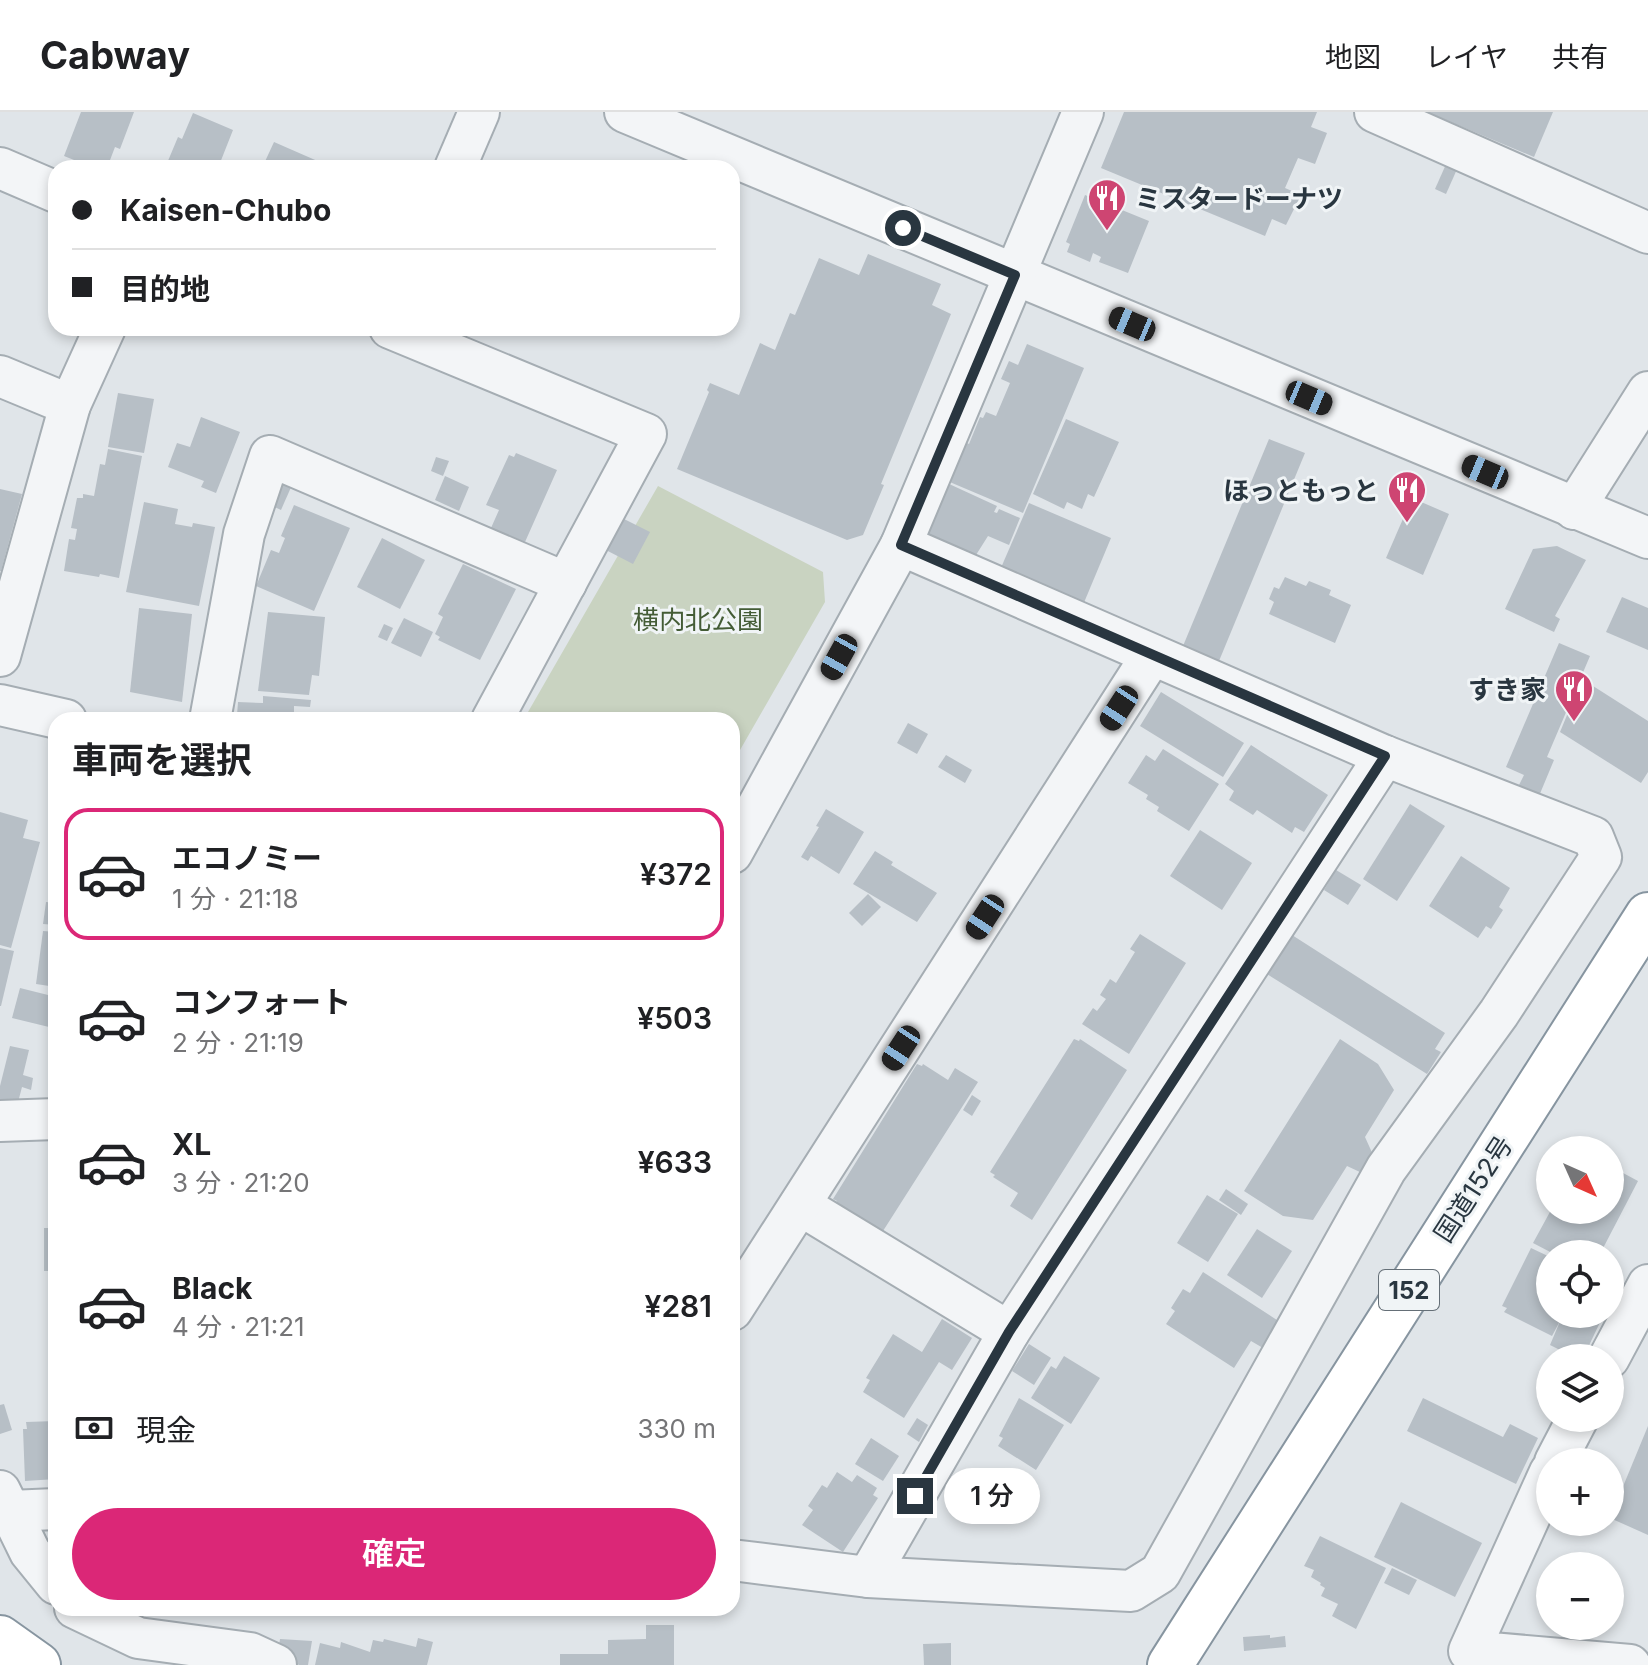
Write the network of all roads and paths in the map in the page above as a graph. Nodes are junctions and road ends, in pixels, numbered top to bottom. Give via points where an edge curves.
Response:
1 (479, 112) edge
2 (625, 112) edge
3 (1083, 112) edge
4 (1375, 112) edge
5 (458, 160) edge
6 (740, 160) edge
7 (740, 160) edge
8 (0, 168) edge
9 (48, 189) edge
10 (1648, 233) edge
11 (1015, 275) junction
12 (101, 336) edge
13 (409, 336) edge
14 (0, 376) edge
15 (1648, 392) edge
16 (70, 405) junction
17 (1574, 509) junction
18 (1648, 538) edge
19 (901, 545) junction
20 (566, 583) junction
21 (1152, 655) junction
22 (0, 656) edge
23 (0, 705) edge
24 (211, 712) edge
25 (496, 712) edge
26 (48, 716) edge
27 (1385, 756) junction
28 (740, 838) edge
29 (1648, 915) edge
30 (48, 1119) edge
31 (0, 1121) edge
32 (800, 1205) junction
33 (1648, 1285) edge
34 (740, 1298) edge
35 (1009, 1332) junction
36 (1616, 1344) edge
37 (5, 1501) edge
38 (1536, 1503) edge
39 (48, 1508) edge
40 (740, 1561) edge
41 (48, 1574) edge
42 (868, 1577) junction
43 (92, 1616) edge
44 (0, 1638) edge
45 (38, 1665) edge
46 (276, 1665) edge
47 (1170, 1665) edge
48 (1630, 1665) edge

1 - 5 street
2 - 6 street
3 - 11 street
4 - 10 street
7 - 11 street
8 - 9 street
11 - 17 street
11 - 19 street
12 - 16 street
13 - 20 street via 646,434
14 - 16 street
15 - 17 street
16 - 22 street
17 - 18 street
19 - 21 street
19 - 28 street
20 - 24 street via 270,456 244,534
20 - 25 street
21 - 27 street
21 - 32 street
23 - 26 street
27 - 35 street
27 - 42 street via 1593,837 1601,857 1499,1013 1386,1169 1160,1573 1131,1591
29 - 47 highway, 国道152号 / 152
30 - 31 street
32 - 34 street
32 - 35 street
33 - 36 street
35 - 42 street
37 - 39 street
37 - 41 street via 30,1552
38 - 48 street via 1469,1651
40 - 42 street
43 - 46 street via 138,1638 250,1653
44 - 45 highway

